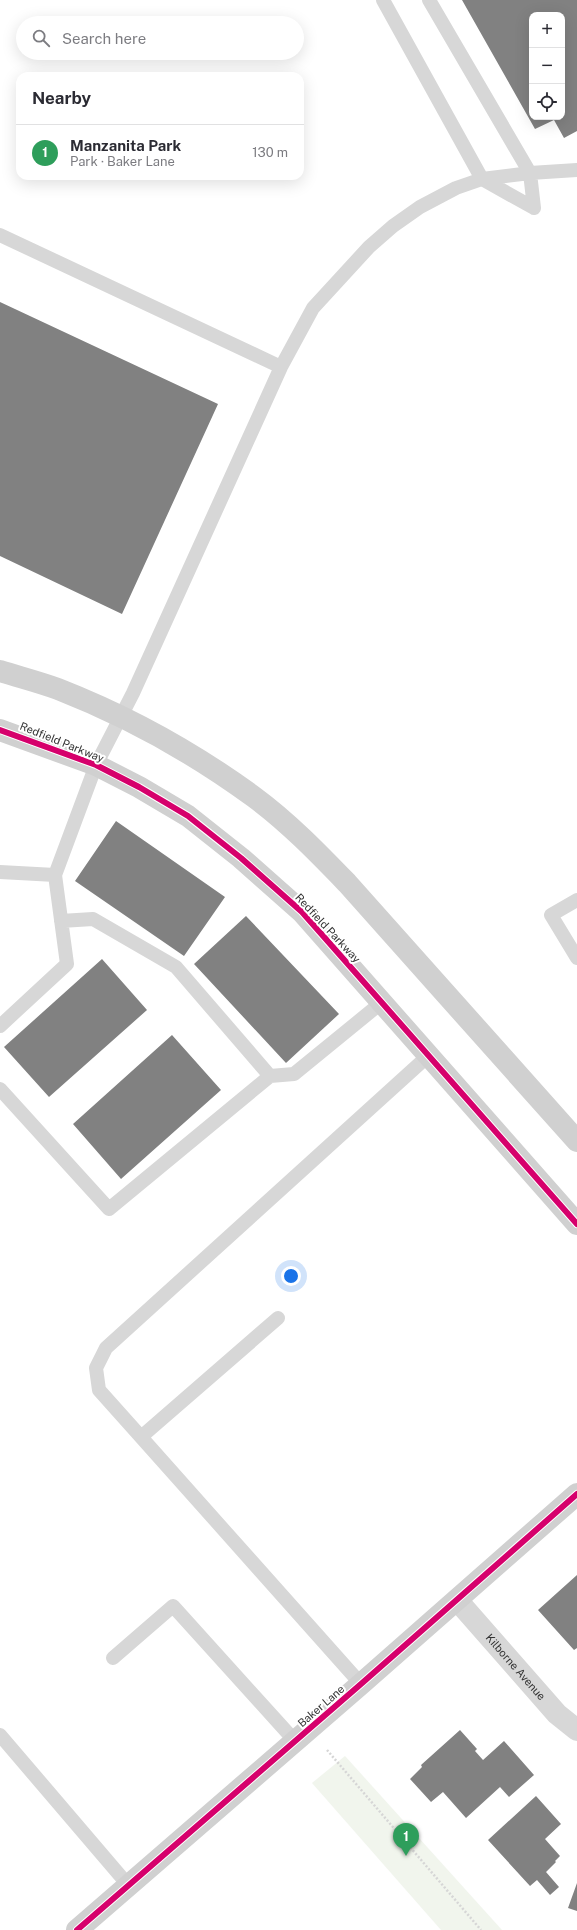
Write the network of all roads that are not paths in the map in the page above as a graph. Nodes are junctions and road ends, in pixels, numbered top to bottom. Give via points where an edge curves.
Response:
1 (383, 0) edge
2 (429, 0) edge
3 (577, 170) edge
4 (530, 173) junction
5 (482, 179) junction
6 (0, 235) edge
7 (281, 367) junction
8 (0, 670) edge
9 (122, 716) junction
10 (0, 730) edge
11 (96, 765) junction
12 (0, 872) edge
13 (55, 875) junction
14 (577, 900) edge
15 (61, 921) junction
16 (577, 958) edge
17 (381, 1003) junction
18 (0, 1026) edge
19 (428, 1056) junction
20 (270, 1076) junction
21 (0, 1089) edge
22 (577, 1141) edge
23 (577, 1224) edge
24 (278, 1318) dead end
25 (141, 1437) junction
26 (577, 1494) edge
27 (457, 1600) junction
28 (113, 1658) dead end
29 (361, 1684) junction
30 (577, 1730) edge
31 (0, 1735) edge
32 (295, 1741) junction
33 (129, 1886) junction
34 (77, 1930) edge

1 - 5 lane
2 - 4 lane
3 - 4 lane
4 - 5 lane
4 - 5 lane via 534,208
5 - 7 lane via 456,188 420,206 368,247 313,308
6 - 7 lane
7 - 9 lane
8 - 9 street via 57,689
9 - 11 lane
9 - 22 street via 198,760 255,798 315,849
10 - 11 street, Redfield Parkway
11 - 13 lane
11 - 17 street, Redfield Parkway via 188,816 241,858 302,912
12 - 13 lane
13 - 15 lane
14 - 16 lane via 551,915
15 - 18 lane via 67,964
15 - 20 lane via 92,919 176,967
17 - 19 street, Redfield Parkway
17 - 20 lane via 294,1074
19 - 23 street, Redfield Parkway
19 - 25 lane via 106,1348 96,1368 99,1390
20 - 21 lane via 109,1209
24 - 25 lane
25 - 29 lane
26 - 27 street, Baker Lane
27 - 29 street, Baker Lane
27 - 30 street, Kilborne Avenue via 557,1714
28 - 32 lane via 173,1606
29 - 32 street, Baker Lane
31 - 33 lane
32 - 33 street, Baker Lane
33 - 34 street, Baker Lane

